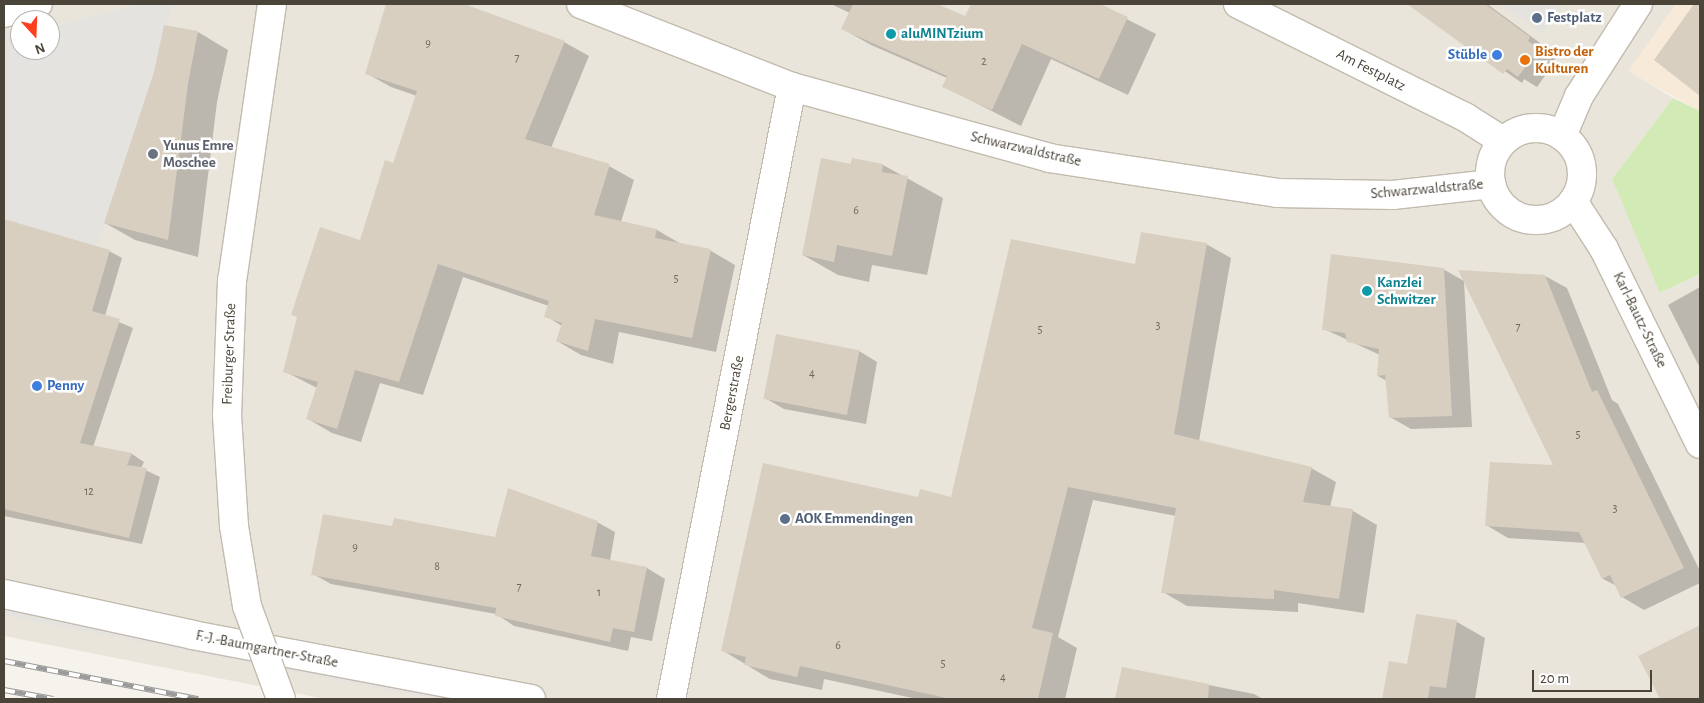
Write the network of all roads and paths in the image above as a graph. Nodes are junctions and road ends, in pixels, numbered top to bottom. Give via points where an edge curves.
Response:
1 (38, 4) edge
2 (272, 4) edge
3 (581, 4) edge
4 (1238, 4) edge
5 (1638, 4) edge
6 (4, 13) edge
7 (792, 87) junction
8 (1562, 136) junction
9 (1503, 141) junction
10 (1491, 184) junction
11 (1573, 201) junction
12 (1700, 444) edge
13 (4, 594) edge
14 (281, 699) edge
15 (531, 699) edge
16 (671, 699) edge

1 - 6 street
2 - 14 street, Freiburger Straße, bridge via 232,280 227,416 234,526 247,606
3 - 7 street, Schwarzwaldstraße
4 - 9 street, Am Festplatz via 1465,118
5 - 8 street via 1579,96
7 - 10 street, Schwarzwaldstraße via 1049,158 1277,193 1393,195
7 - 16 street, Bergerstraße
8 - 9 street via 1541,128 1521,130
8 - 11 street via 1575,149 1581,167 1581,185
9 - 10 street via 1493,157
10 - 11 street via 1500,204 1514,215 1534,220 1562,213
11 - 12 street, Karl-Bautz-Straße via 1604,249
13 - 15 street, F.-J.-Baumgartner-Straße via 192,635

